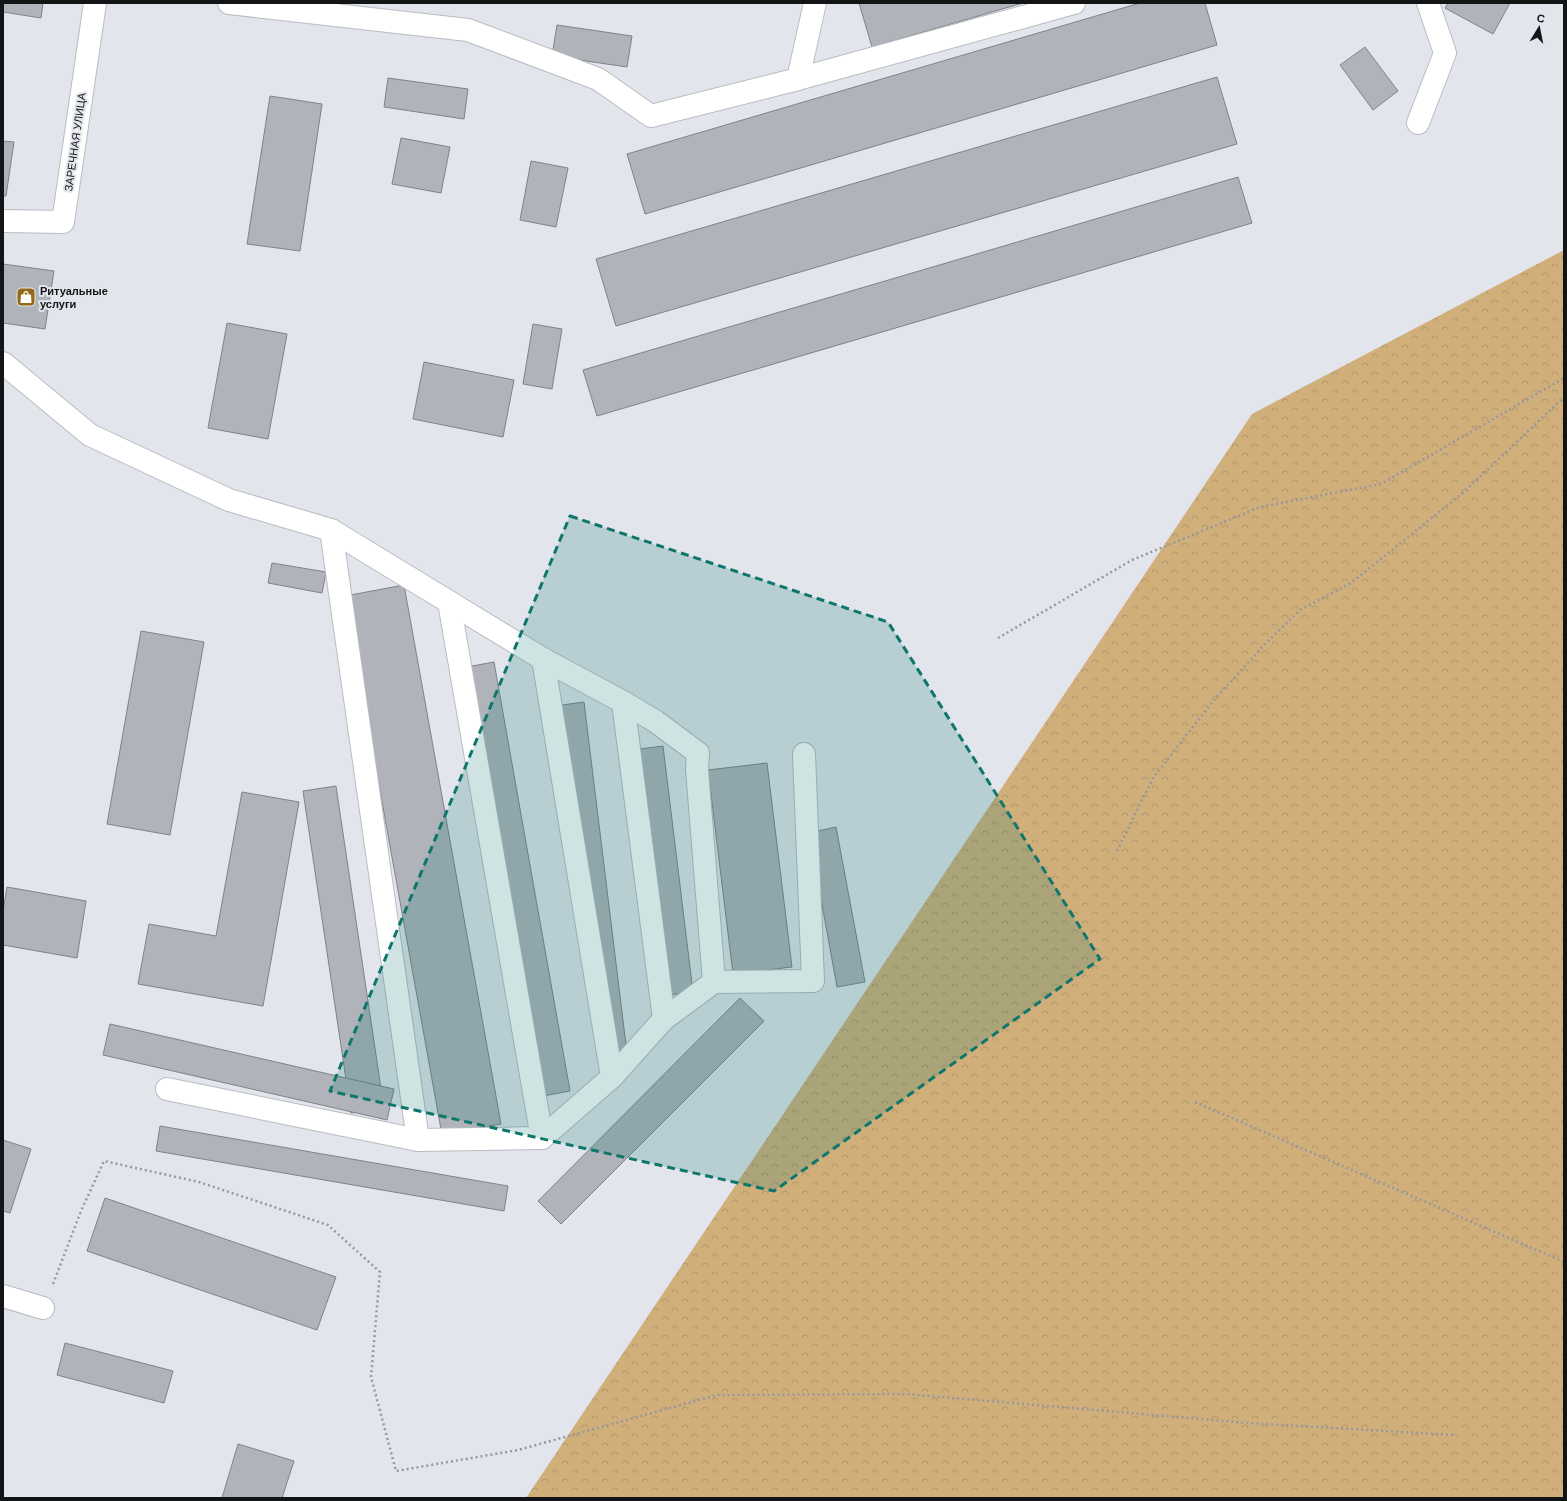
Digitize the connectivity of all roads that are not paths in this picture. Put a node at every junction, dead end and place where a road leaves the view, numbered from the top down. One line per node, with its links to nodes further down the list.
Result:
1 (95, 3): 8 (street, ЗАРЕЧНАЯ УЛИЦА)
2 (229, 3): 6 (street)
3 (815, 3): 6 (street)
4 (1074, 3): 6 (street)
5 (1428, 3): 7 (street)
6 (798, 79)
7 (1418, 122)
8 (3, 221)
9 (3, 363): 10 (street)
10 (331, 530): 11 (street); 20 (street)
11 (449, 602): 12 (street); 19 (street)
12 (543, 659): 13 (street); 17 (street)
13 (623, 702): 15 (street); 16 (street)
14 (804, 754): 15 (street)
15 (714, 982): 16 (street)
16 (664, 1019): 17 (street)
17 (612, 1077): 19 (street)
18 (167, 1089): 20 (street)
19 (542, 1138): 20 (street)
20 (418, 1140)
21 (3, 1296): 22 (street)
22 (44, 1308)

